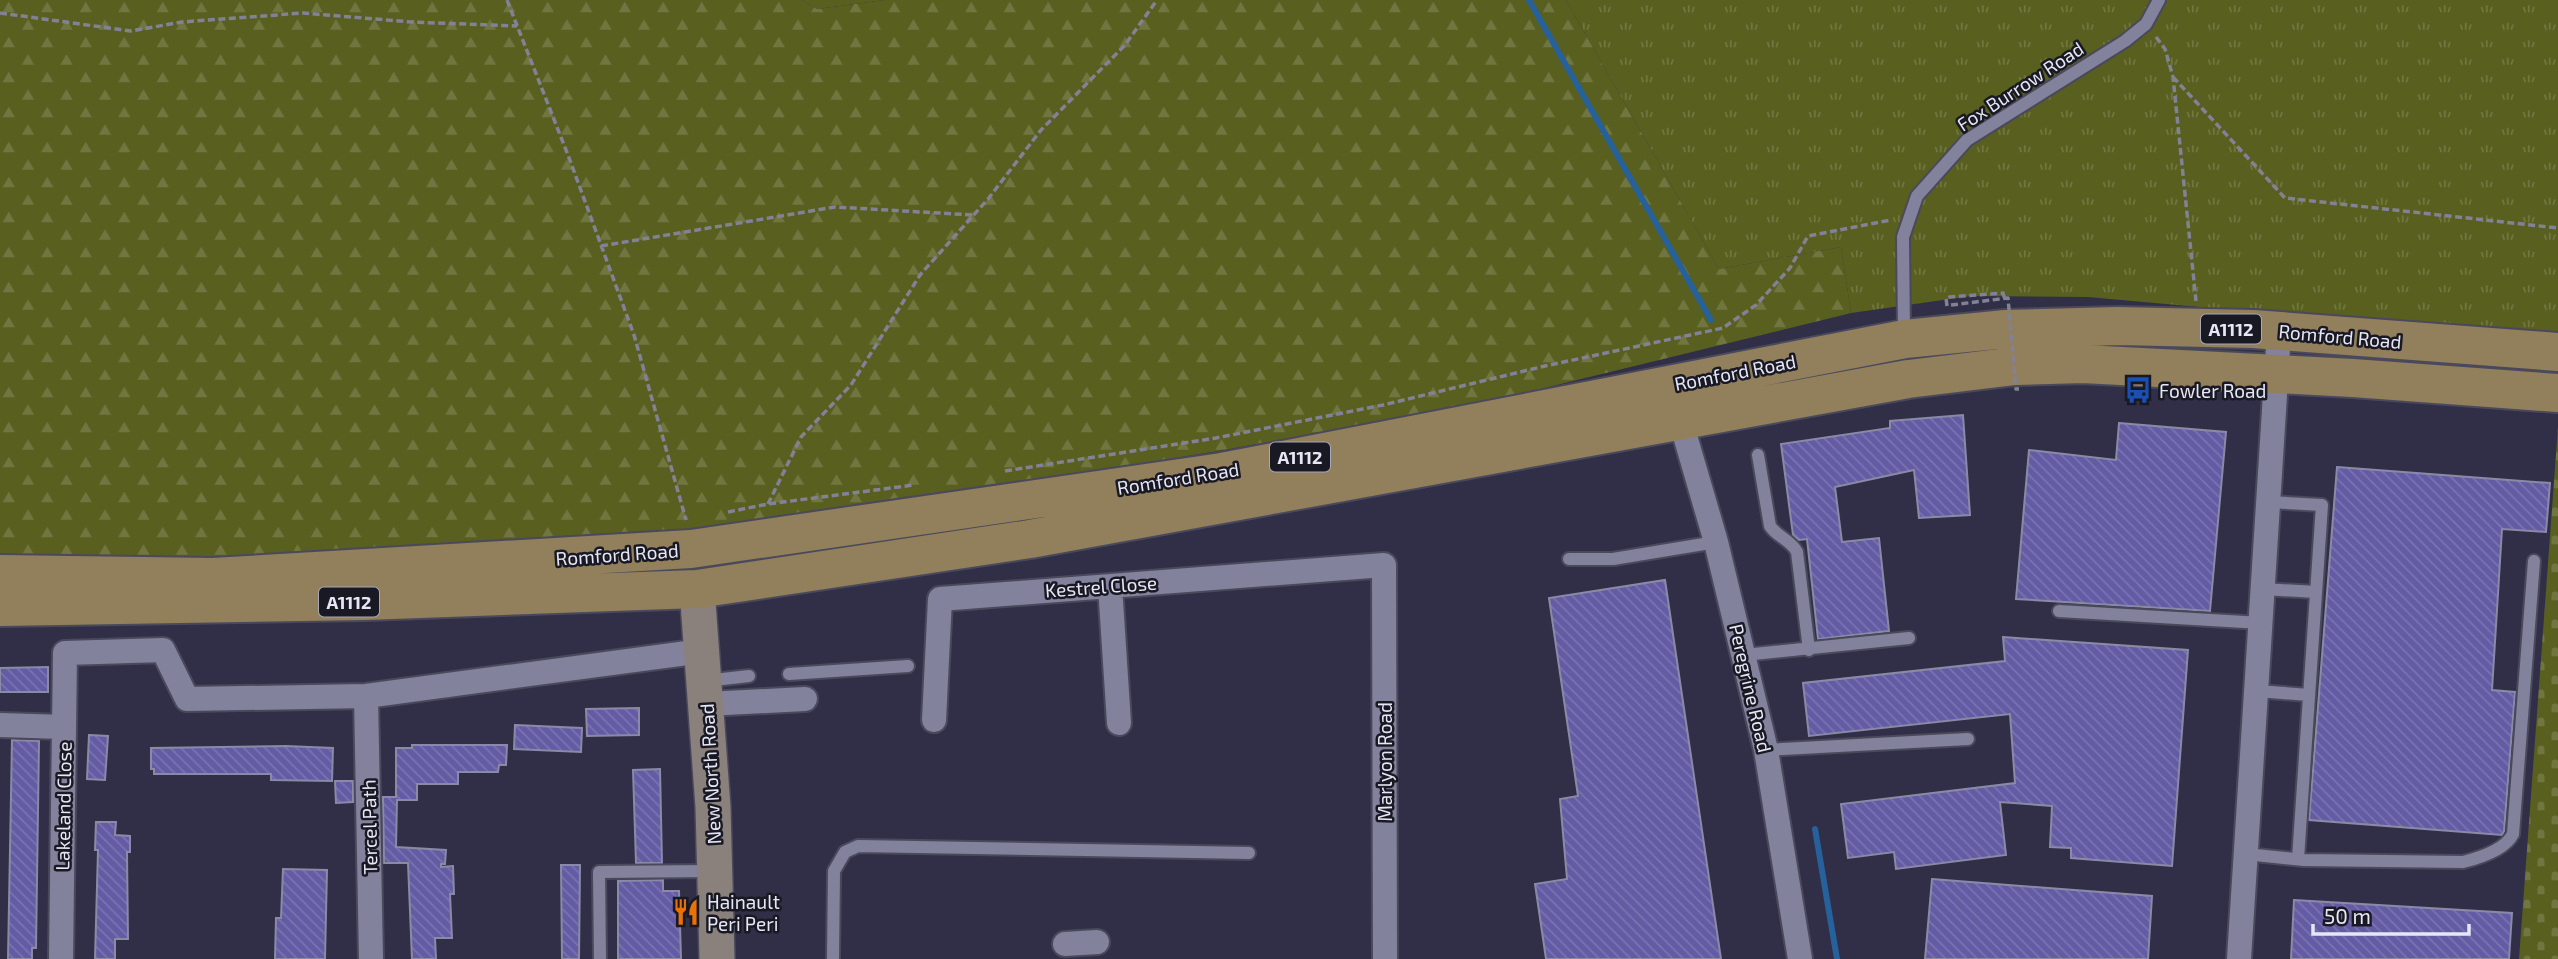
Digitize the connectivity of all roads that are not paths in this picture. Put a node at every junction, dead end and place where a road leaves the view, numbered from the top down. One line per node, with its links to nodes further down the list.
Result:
1 (2159, 0): 4 (lane, Fox Burrow Road)
2 (2280, 332): 3 (main road, Romford Road / A1112); 4 (main road, Romford Road / A1112); 5 (street)
3 (2558, 352)
4 (1906, 359): 5 (main road, Romford Road / A1112); 7 (main road, Romford Road / A1112); 10 (main road, Romford Road / A1112)
5 (2277, 375): 6 (main road, Romford Road / A1112); 9 (street)
6 (2558, 393)
7 (1681, 422): 11 (street, Peregrine Road); 17 (main road, Romford Road / A1112)
8 (1758, 455): 24 (lane)
9 (2269, 502): 18 (street); 19 (lane)
10 (688, 534): 15 (main road, Romford Road / A1112); 17 (main road)
11 (1716, 542): 12 (lane); 25 (street, Peregrine Road)
12 (1569, 559)
13 (2534, 561): 42 (lane)
14 (1384, 565): 16 (street, Kestrel Close); 49 (street, Marlyon Road)
15 (0, 574)
16 (1110, 586): 34 (street, Kestrel Close); 35 (street)
17 (698, 589): 20 (main road, Romford Road / A1112); 29 (street, New North Road)
18 (2263, 589): 19 (lane); 22 (street)
19 (2316, 592): 31 (lane)
20 (0, 607)
21 (2059, 611): 22 (lane)
22 (2261, 623): 30 (street)
23 (1909, 638): 24 (lane)
24 (1809, 650): 25 (lane)
25 (1744, 655): 39 (street, Peregrine Road)
26 (908, 666): 27 (lane)
27 (789, 674)
28 (749, 676): 29 (lane)
29 (704, 679): 32 (street); 33 (street); 43 (street, New North Road)
30 (2257, 691): 31 (lane); 41 (street)
31 (2309, 695): 42 (lane)
32 (366, 696): 37 (street, Lakeland Close); 45 (street, Tercel Path)
33 (805, 699)
34 (934, 720)
35 (1119, 723)
36 (0, 725): 37 (street)
37 (64, 727): 44 (street, Lakeland Close)
38 (1968, 738): 39 (lane)
39 (1766, 750): 50 (street, Peregrine Road)
40 (1249, 853): 48 (lane)
41 (2246, 854): 42 (lane); 51 (street)
42 (2298, 859)
43 (715, 871): 46 (lane); 47 (street, New North Road)
44 (61, 959)
45 (371, 959)
46 (600, 959)
47 (717, 959)
48 (833, 959)
49 (1385, 959)
50 (1800, 959)
51 (2239, 959)

